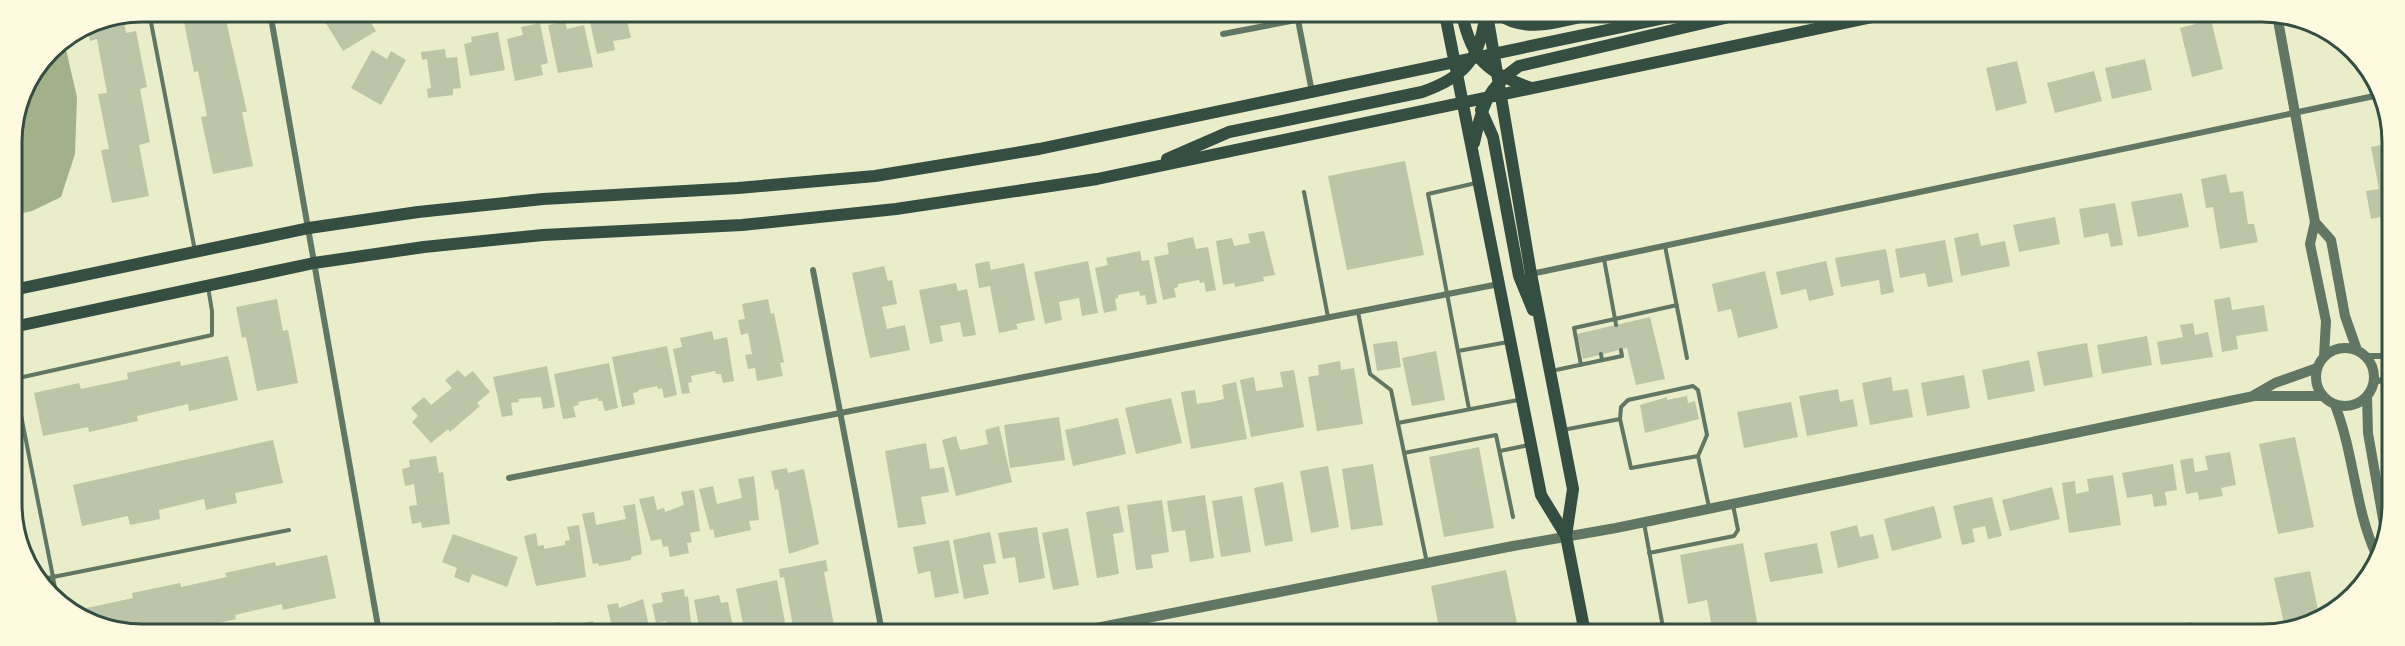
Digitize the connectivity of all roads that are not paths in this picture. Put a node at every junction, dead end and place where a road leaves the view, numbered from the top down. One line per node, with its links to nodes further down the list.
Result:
1 (1273, 22): 15 (street)
2 (1298, 22): 23 (street)
3 (1447, 22): 18 (main road)
4 (1464, 22): 17 (main road)
5 (1484, 22): 17 (main road)
6 (1488, 22): 16 (main road)
7 (1514, 22): 8 (main road)
8 (1552, 22)
9 (1645, 22): 16 (main road)
10 (1705, 22): 20 (main road)
11 (1848, 22): 22 (main road)
12 (151, 23): 36 (lane)
13 (272, 23): 34 (street)
14 (2279, 24): 28 (street)
15 (1223, 34)
16 (1494, 54): 17 (main road); 20 (main road)
17 (1475, 56): 18 (main road); 20 (main road); 21 (main road)
18 (1455, 62): 19 (main road); 21 (main road)
19 (1415, 71): 21 (main road); 23 (main road)
20 (1499, 78): 22 (main road); 24 (main road); 26 (main road)
21 (1455, 82): 27 (main road); 30 (main road)
22 (1531, 88): 24 (main road)
23 (1312, 92): 34 (main road)
24 (1500, 94): 26 (main road); 40 (main road)
25 (2373, 96): 28 (street)
26 (1487, 97): 27 (main road)
27 (1473, 104): 29 (main road); 29 (main road); 30 (main road); 53 (main road)
28 (2296, 112): 33 (street); 35 (street)
29 (1473, 149): 31 (main road)
30 (1144, 169): 38 (main road)
31 (1479, 183): 41 (main road); 44 (lane)
32 (1304, 192): 47 (lane)
33 (2315, 222): 57 (street); 60 (street)
34 (309, 228): 36 (main road); 38 (street)
35 (1665, 246): 37 (street); 45 (lane)
36 (195, 252): 43 (main road)
37 (1604, 259): 40 (street); 48 (lane)
38 (314, 263): 42 (main road); 100 (street)
39 (813, 270): 75 (street)
40 (1531, 274): 53 (main road)
41 (1500, 284): 44 (street); 54 (main road)
42 (208, 286): 50 (main road); 66 (lane)
43 (23, 288)
44 (1446, 294): 46 (street); 56 (lane)
45 (1677, 305): 48 (lane); 61 (lane)
46 (1358, 311): 47 (street); 78 (lane)
47 (1329, 317): 75 (street)
48 (1615, 319): 49 (lane); 51 (lane)
49 (1595, 323): 52 (lane); 63 (lane)
50 (22, 325)
51 (1616, 325)
52 (1596, 329)
53 (1544, 336): 65 (main road)
54 (1511, 341): 56 (lane); 72 (main road)
55 (1621, 350): 62 (lane)
56 (1458, 351): 74 (lane)
57 (2361, 353): 59 (street); 60 (street); 68 (street)
58 (1601, 354): 62 (lane)
59 (2382, 355)
60 (2324, 356): 64 (street)
61 (1687, 358)
62 (1602, 360): 63 (lane)
63 (1581, 365): 65 (lane)
64 (2316, 368): 69 (street); 70 (street)
65 (1551, 371): 79 (main road)
66 (22, 377)
67 (2382, 380): 68 (street)
68 (2373, 383): 71 (street)
69 (2254, 396): 70 (street); 85 (street)
70 (2322, 396): 73 (street)
71 (2367, 396): 73 (street); 87 (street)
72 (1522, 399): 74 (lane); 80 (main road)
73 (2335, 405): 92 (street)
74 (1469, 409): 78 (lane)
75 (840, 413): 84 (street); 101 (street)
76 (1620, 419): 79 (lane); 83 (lane); 83 (lane)
77 (22, 421): 95 (lane)
78 (1398, 423): 82 (lane)
79 (1562, 430): 91 (main road)
80 (1531, 445): 81 (lane); 91 (main road)
81 (1500, 451): 82 (lane); 88 (lane)
82 (1404, 453): 94 (lane)
83 (1698, 456): 86 (lane)
84 (509, 478)
85 (1733, 504): 86 (street); 93 (lane)
86 (1709, 509): 89 (street)
87 (2382, 510)
88 (1513, 517)
89 (1644, 523): 91 (street); 93 (lane)
90 (289, 530): 95 (lane)
91 (1566, 536): 94 (street); 98 (main road)
92 (2373, 548)
93 (1649, 553): 99 (lane)
94 (1427, 563): 102 (street)
95 (53, 577): 96 (lane); 97 (lane)
96 (49, 578)
97 (54, 584)
98 (1583, 623)
99 (1662, 623)
100 (378, 624)
101 (880, 624)
102 (1119, 624)

